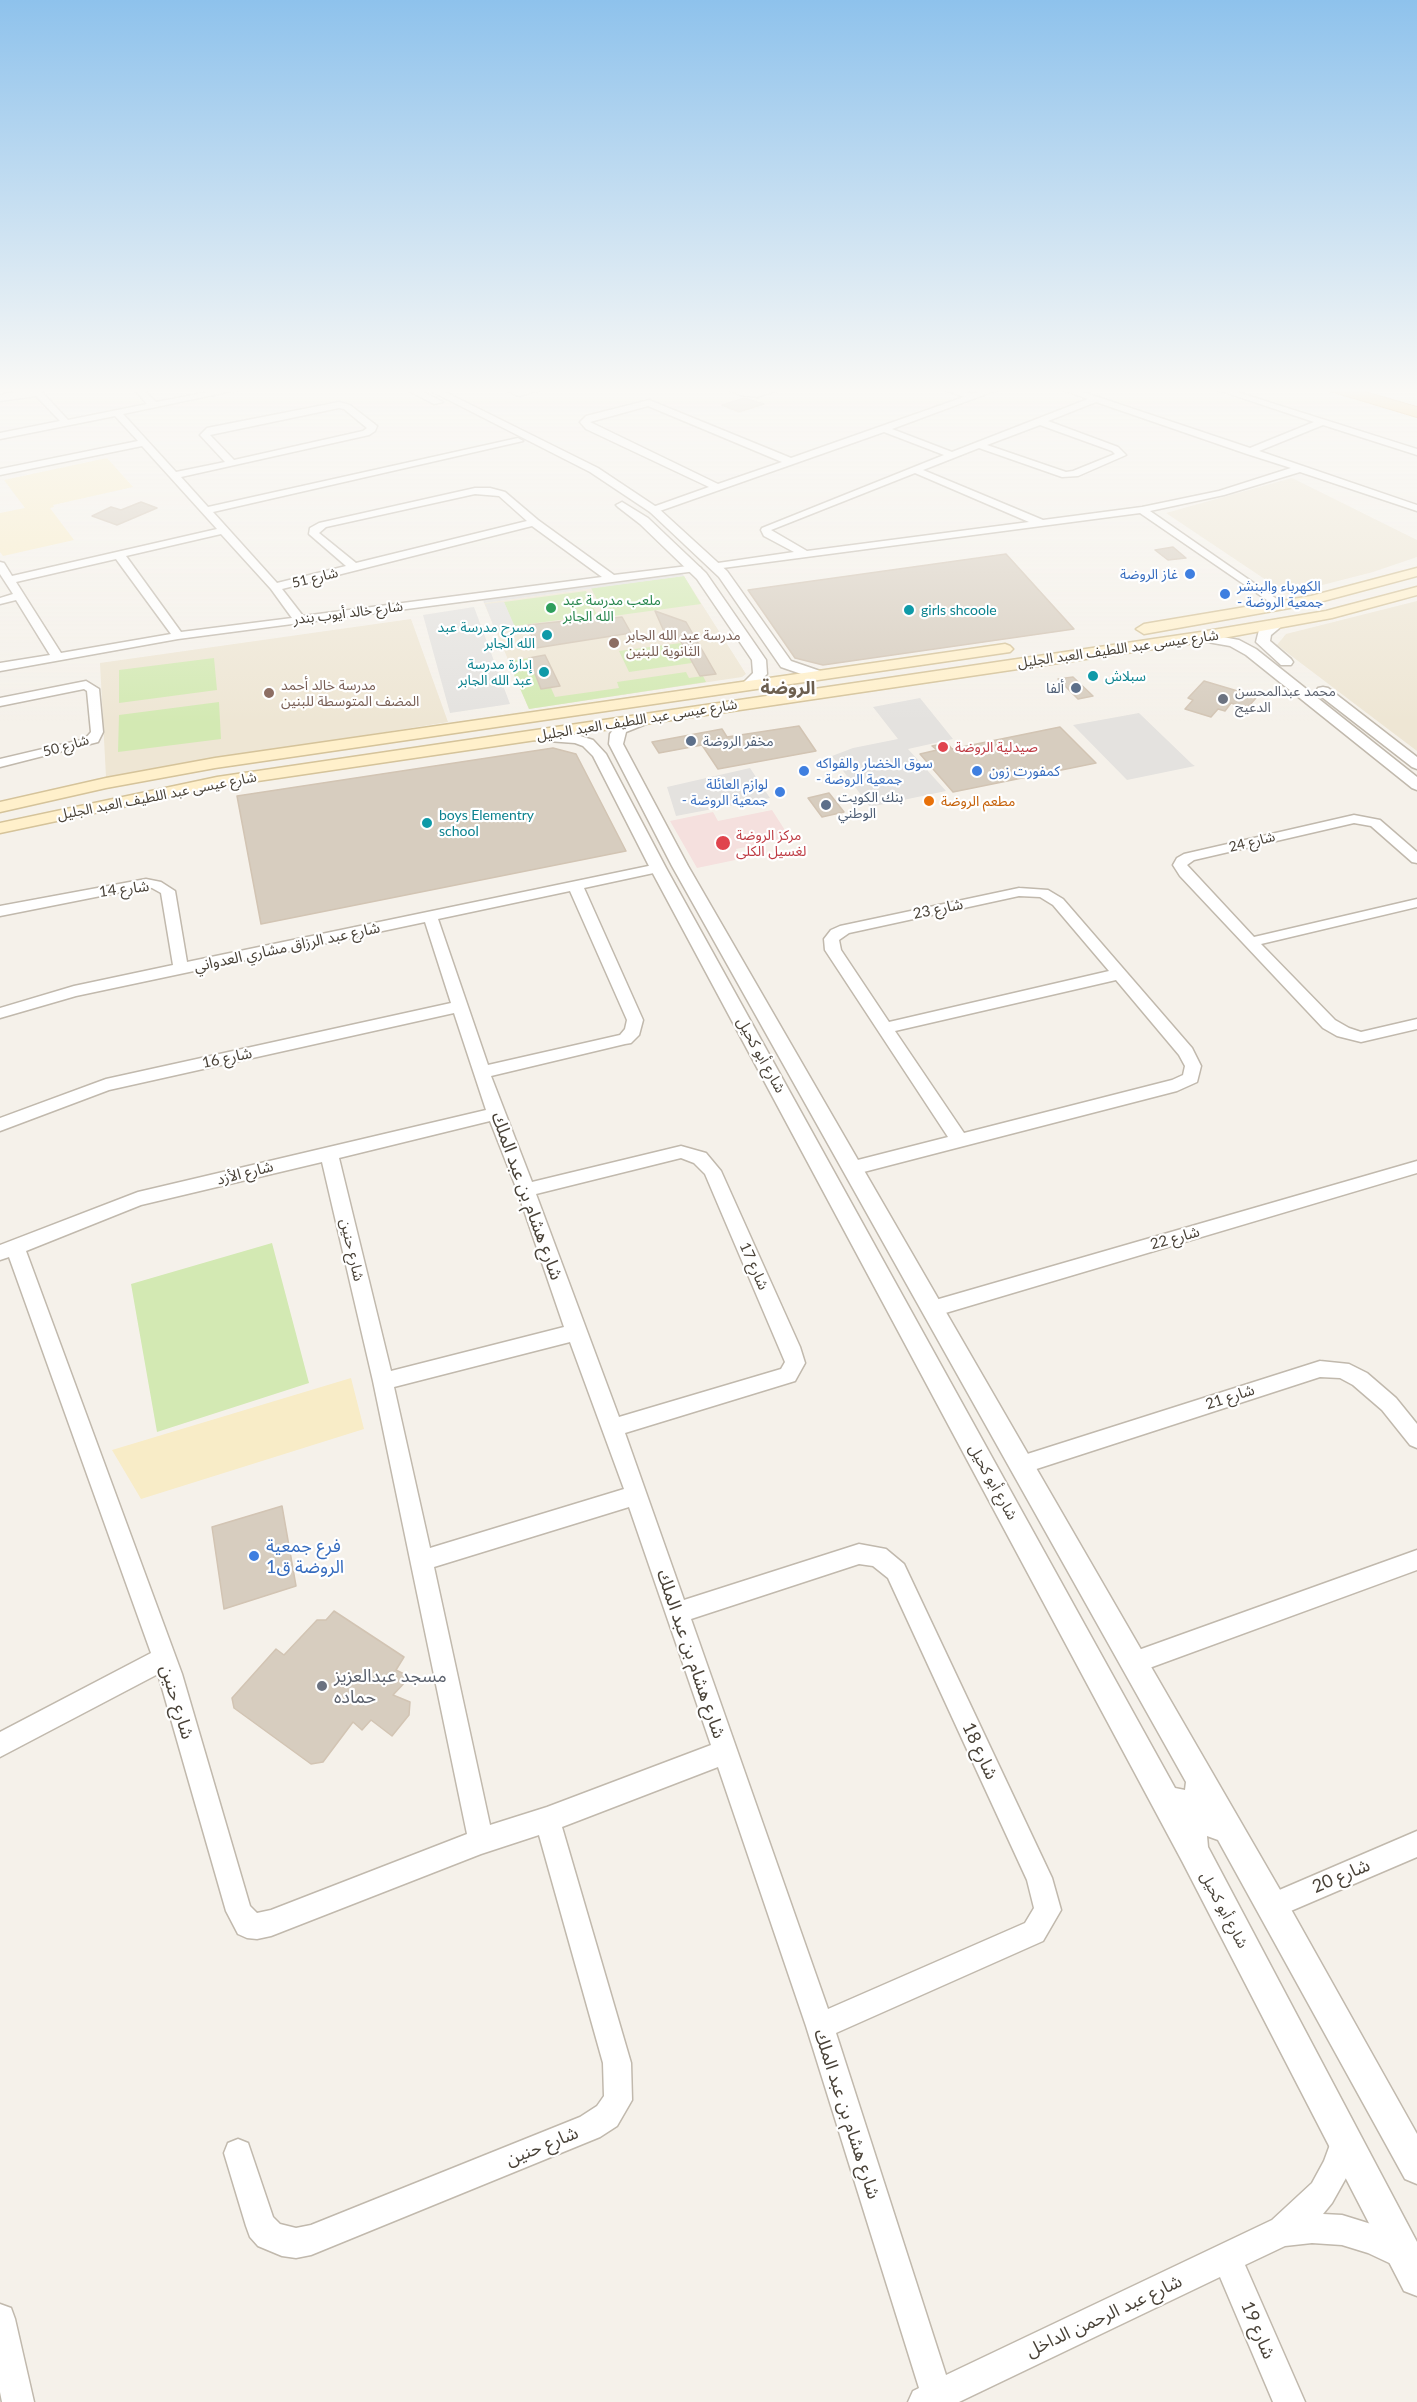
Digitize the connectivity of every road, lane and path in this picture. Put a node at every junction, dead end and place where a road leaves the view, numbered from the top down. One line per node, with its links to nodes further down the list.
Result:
1 (194, 499): 15 (street)
2 (258, 499): 15 (street)
3 (439, 499): 23 (street, شارع 51)
4 (508, 499): 16 (street, شارع 51)
5 (614, 499): 24 (street)
6 (638, 499): 13 (street)
7 (686, 499): 13 (street)
8 (843, 499): 19 (street)
9 (985, 499): 17 (street)
10 (1193, 499): 14 (street)
11 (1391, 499): 12 (street)
12 (1417, 508)
13 (654, 510): 22 (street)
14 (1142, 510): 17 (street); 34 (street)
15 (205, 511): 18 (street)
16 (534, 522): 23 (street, شارع 51); 26 (street, شارع 51)
17 (1042, 523): 19 (street)
18 (222, 531): 20 (street); 29 (street)
19 (805, 554): 22 (street)
20 (120, 556): 27 (street); 41 (street)
21 (0, 565): 27 (street)
22 (715, 566): 35 (street)
23 (355, 568): 29 (street, شارع 51)
24 (696, 568): 26 (street, شارع خالد أيوب بندر); 37 (street)
25 (1417, 572): 28 (main road, شارع عيسى عبد اللطيف العبد الجليل)
26 (612, 579): 38 (street, شارع خالد أيوب بندر)
27 (10, 580): 31 (street)
28 (1387, 581): 30 (main road); 32 (main road, شارع عيسى عبد اللطيف العبد الجليل)
29 (275, 587): 38 (street)
30 (1412, 593): 36 (main road, شارع عيسى عبد اللطيف العبد الجليل)
31 (19, 596): 33 (street); 44 (street)
32 (1312, 600): 34 (main road, شارع عيسى عبد اللطيف العبد الجليل); 36 (main road)
33 (0, 601)
34 (1280, 606): 40 (main road, شارع عيسى عبد اللطيف العبد الجليل)
35 (750, 614): 37 (street); 46 (street)
36 (1328, 615): 39 (main road, شارع عيسى عبد اللطيف العبد الجليل)
37 (731, 618): 48 (street)
38 (300, 620): 41 (street, شارع خالد أيوب بندر)
39 (1276, 625): 42 (main road, شارع عيسى عبد اللطيف العبد الجليل); 47 (street)
40 (1133, 630)
41 (178, 636): 44 (street, شارع خالد أيوب بندر)
42 (1201, 638): 49 (street); 53 (main road, شارع عيسى عبد اللطيف العبد الجليل)
43 (1015, 647): 46 (main road, شارع عيسى عبد اللطيف العبد الجليل)
44 (57, 656): 45 (street, شارع خالد أيوب بندر)
45 (0, 667)
46 (818, 675): 48 (main road, شارع عيسى عبد اللطيف العبد الجليل)
47 (1315, 685): 49 (street); 50 (street)
48 (747, 686): 55 (main road, شارع عيسى عبد اللطيف العبد الجليل)
49 (1299, 690): 52 (street)
50 (1335, 700): 52 (street); 59 (street)
51 (0, 702): 57 (street, شارع 50)
52 (1317, 704): 62 (street)
53 (646, 718): 54 (main road, شارع عيسى عبد اللطيف العبد الجليل); 56 (street, شارع أبو كحيل)
54 (531, 736): 56 (street, شارع أبو كحيل); 60 (main road, شارع عيسى عبد اللطيف العبد الجليل)
55 (320, 747): 58 (main road, شارع عيسى عبد اللطيف العبد الجليل); 60 (main road)
56 (612, 757): 66 (street, شارع أبو كحيل); 78 (street, شارع أبو كحيل)
57 (0, 763)
58 (215, 763): 61 (main road); 63 (main road, شارع عيسى عبد اللطيف العبد الجليل)
59 (1417, 764)
60 (317, 768): 61 (main road, شارع عيسى عبد اللطيف العبد الجليل)
61 (217, 782): 64 (main road, شارع عيسى عبد اللطيف العبد الجليل)
62 (1417, 785)
63 (0, 807)
64 (0, 828)
65 (1417, 859): 71 (street, شارع 24)
66 (658, 868): 67 (street, شارع عبد الرزاق مشاري العدواني); 78 (street, شارع أبو كحيل)
67 (575, 885): 70 (street, شارع عبد الرزاق مشاري العدواني); 80 (street)
68 (1417, 903): 71 (street)
69 (0, 912): 72 (street, شارع 14)
70 (430, 916): 72 (street, شارع عبد الرزاق مشاري العدواني); 74 (street, شارع هشام بن عبد الملك)
71 (1251, 942): 76 (street, شارع 24)
72 (181, 969): 75 (street, شارع عبد الرزاق مشاري العدواني)
73 (1119, 974): 77 (street); 77 (street, شارع 23); 83 (street, شارع 23)
74 (459, 1007): 80 (street, شارع هشام بن عبد الملك); 82 (street, شارع 16)
75 (0, 1013)
76 (1417, 1024)
77 (885, 1029): 83 (street, شارع 23)
78 (765, 1039): 79 (street, شارع أبو كحيل)
79 (777, 1062): 86 (street, شارع أبو كحيل); 93 (street, شارع أبو كحيل)
80 (482, 1072): 81 (street, شارع هشام بن عبد الملك)
81 (496, 1114): 84 (street, شارع الأزد); 87 (street, شارع هشام بن عبد الملك)
82 (0, 1125)
83 (960, 1141): 86 (street, شارع 23)
84 (329, 1152): 88 (street, شارع الأزد); 91 (street, شارع حنين)
85 (1417, 1167): 89 (street, شارع 22)
86 (852, 1168): 89 (street, شارع أبو كحيل)
87 (526, 1190): 90 (street, شارع هشام بن عبد الملك); 97 (street, شارع 17)
88 (8, 1250): 104 (street, شارع حنين)
89 (932, 1310): 92 (street, شارع أبو كحيل)
90 (576, 1332): 91 (street); 97 (street, شارع هشام بن عبد الملك)
91 (383, 1382): 102 (street, شارع حنين)
92 (974, 1382): 93 (street); 95 (street, شارع أبو كحيل)
93 (944, 1391): 96 (street, شارع أبو كحيل)
94 (1409, 1414): 98 (street, شارع 21); 99 (street, شارع 21)
95 (994, 1418): 96 (street); 99 (street, شارع أبو كحيل)
96 (963, 1426): 109 (street, شارع أبو كحيل)
97 (613, 1428): 100 (street, شارع هشام بن عبد الملك)
98 (1417, 1439)
99 (1021, 1465): 105 (street, شارع أبو كحيل)
100 (636, 1495): 102 (street); 103 (street, شارع هشام بن عبد الملك)
101 (1417, 1560): 105 (street)
102 (421, 1561): 112 (street, شارع حنين)
103 (676, 1613): 107 (street, شارع هشام بن عبد الملك); 116 (street, شارع 18)
104 (164, 1658): 106 (street); 112 (street, شارع حنين)
105 (1133, 1663): 108 (street, شارع أبو كحيل)
106 (0, 1745)
107 (725, 1752): 110 (street, شارع حنين); 116 (street, شارع هشام بن عبد الملك)
108 (1200, 1781): 109 (street); 111 (street, شارع أبو كحيل)
109 (1165, 1799): 114 (street, شارع أبو كحيل)
110 (547, 1820): 112 (street, شارع حنين); 118 (street, شارع حنين)
111 (1228, 1829): 114 (street); 115 (street, شارع أبو كحيل)
112 (481, 1841)
113 (1415, 1849): 115 (street, شارع 20)
114 (1193, 1850): 117 (street, شارع أبو كحيل)
115 (1272, 1906): 119 (street, شارع أبو كحيل)
116 (820, 2026): 124 (street, شارع هشام بن عبد الملك)
117 (1346, 2141): 120 (street, شارع عبد الرحمن الداخل); 122 (street, شارع أبو كحيل)
118 (237, 2153)
119 (1417, 2167)
120 (1283, 2231): 121 (street, شارع عبد الرحمن الداخل); 122 (street, شارع عبد الرحمن الداخل)
121 (1227, 2258): 124 (street, شارع عبد الرحمن الداخل); 126 (street, شارع 19)
122 (1410, 2266)
123 (0, 2321): 125 (street)
124 (930, 2399)
125 (18, 2402)
126 (1289, 2402)

